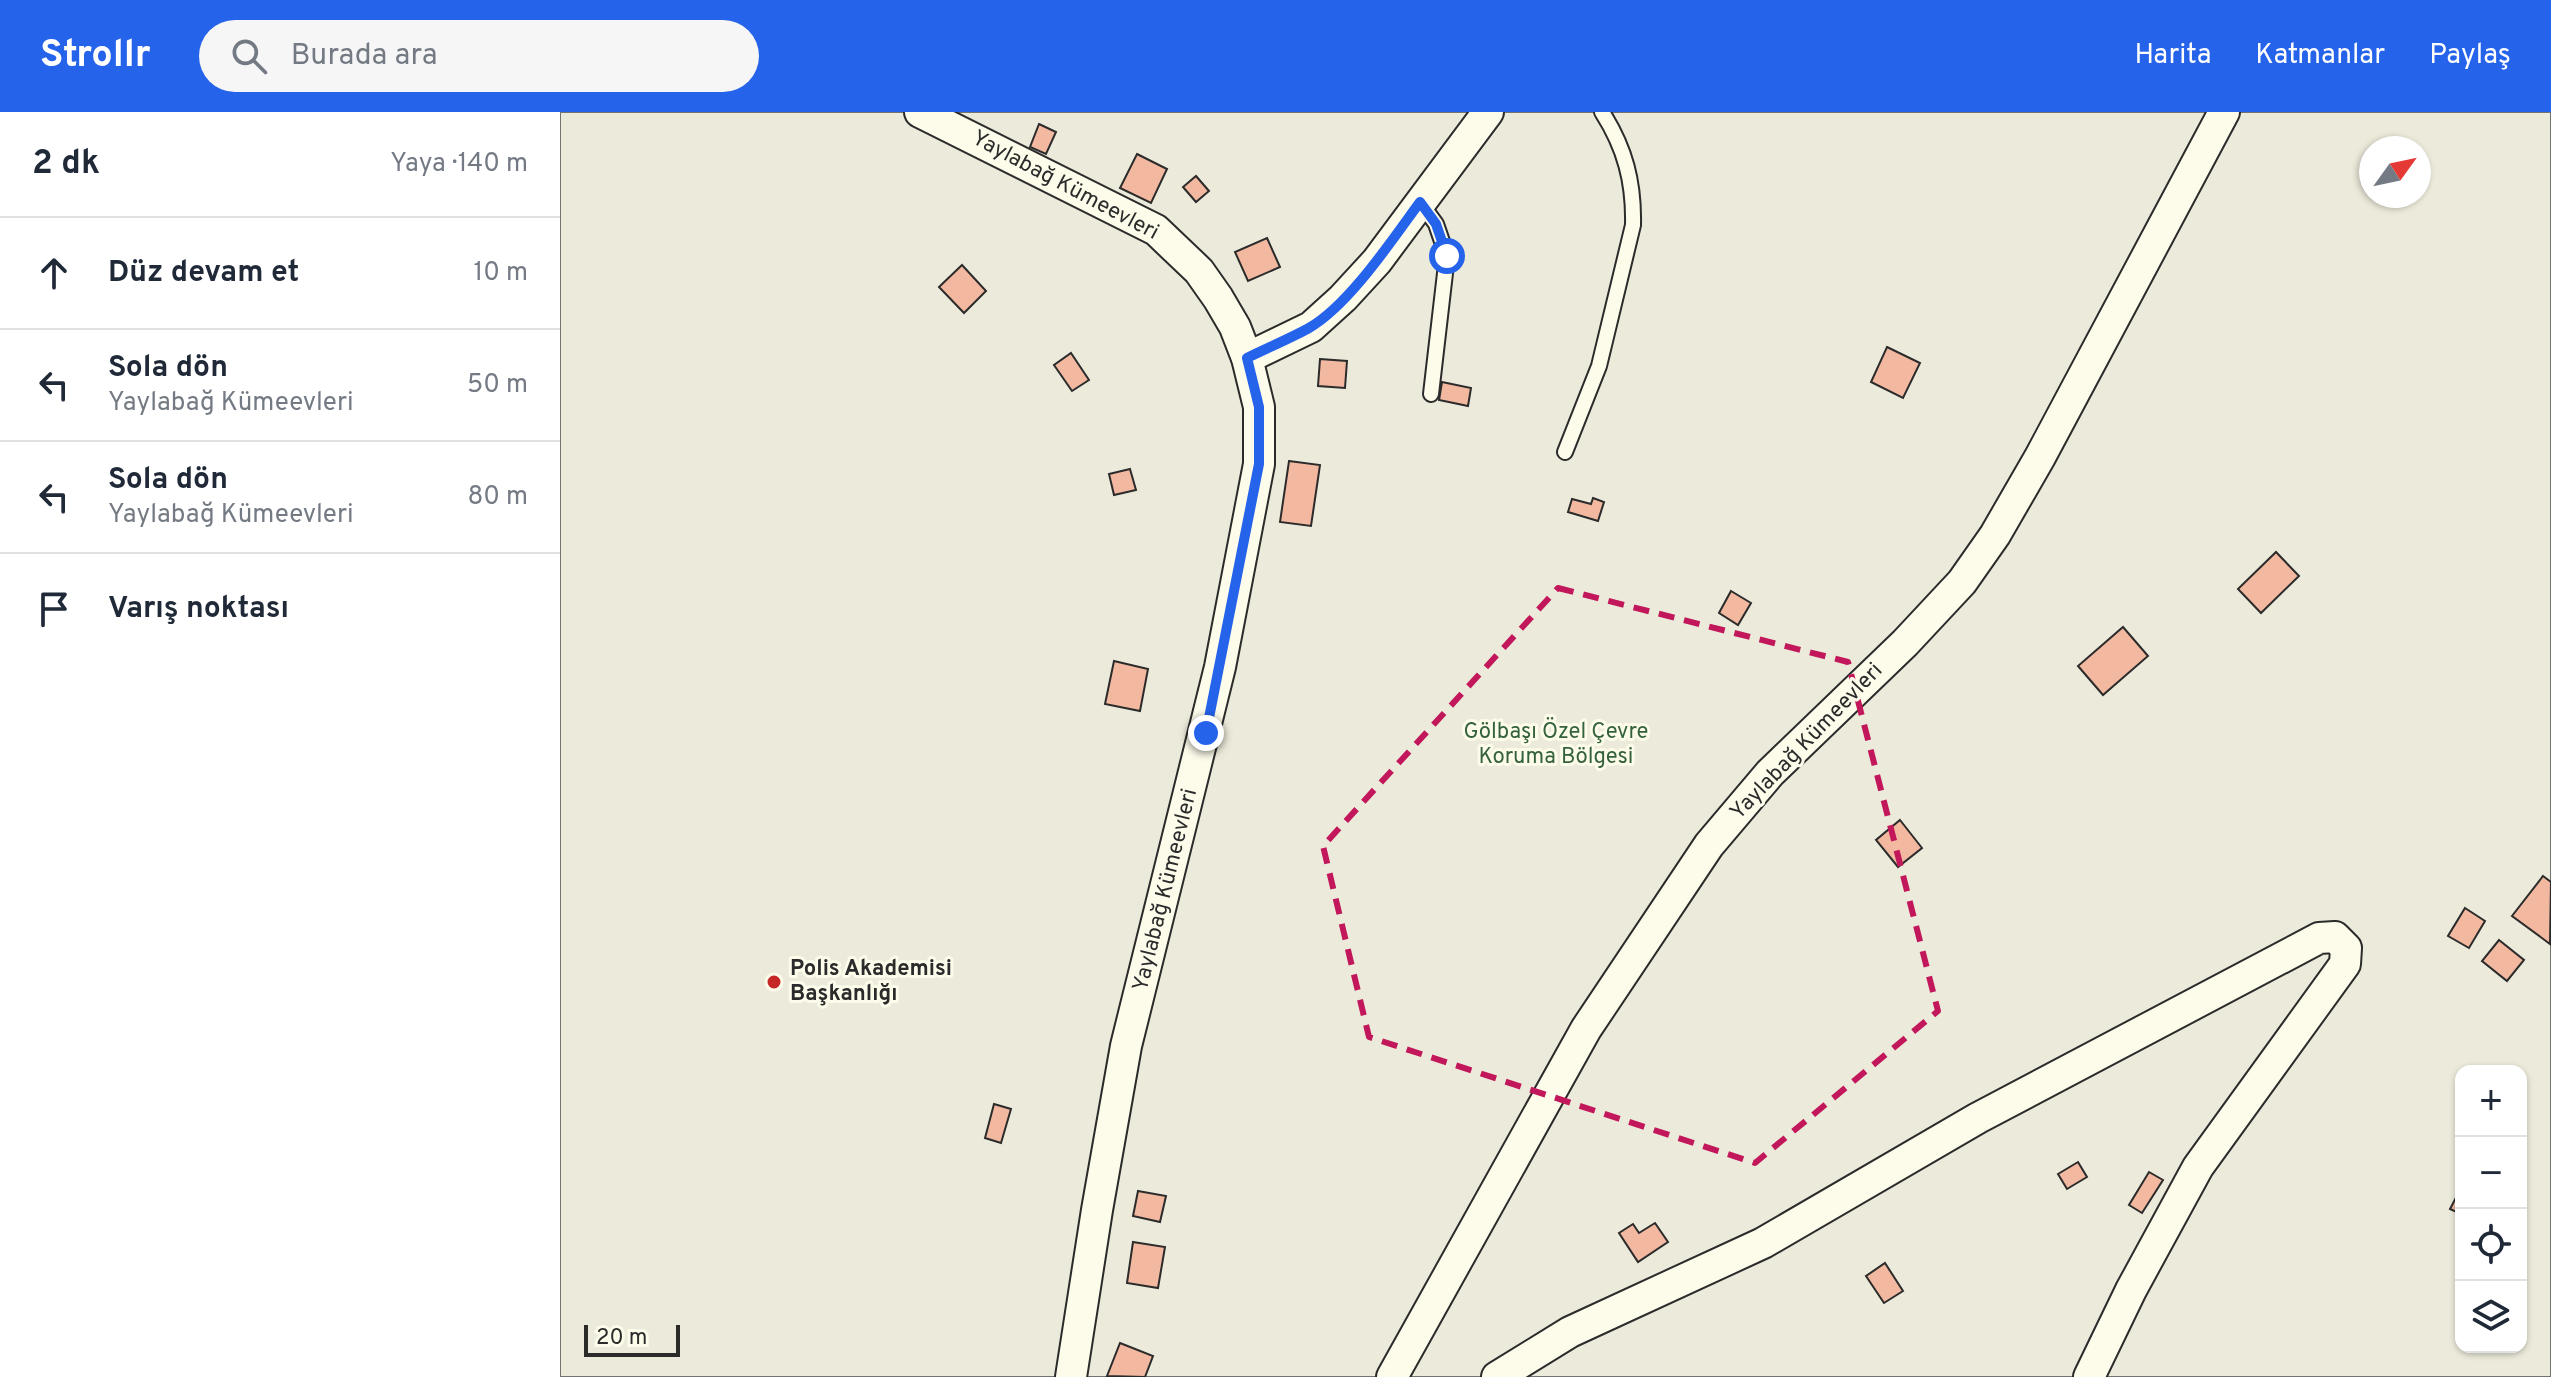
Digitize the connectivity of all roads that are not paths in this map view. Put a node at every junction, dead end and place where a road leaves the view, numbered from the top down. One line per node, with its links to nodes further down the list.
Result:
1 (920, 112): 6 (street, Yaylabağ Kümeevleri)
2 (1488, 112): 5 (street)
3 (1602, 112): 8 (lane)
4 (2224, 112): 10 (street, Yaylabağ Kümeevleri)
5 (1420, 202): 6 (street); 7 (lane)
6 (1247, 358): 9 (street, Yaylabağ Kümeevleri)
7 (1431, 394)
8 (1565, 452)
9 (1071, 1377)
10 (1392, 1377)
11 (1497, 1377): 12 (street)
12 (2089, 1377)

